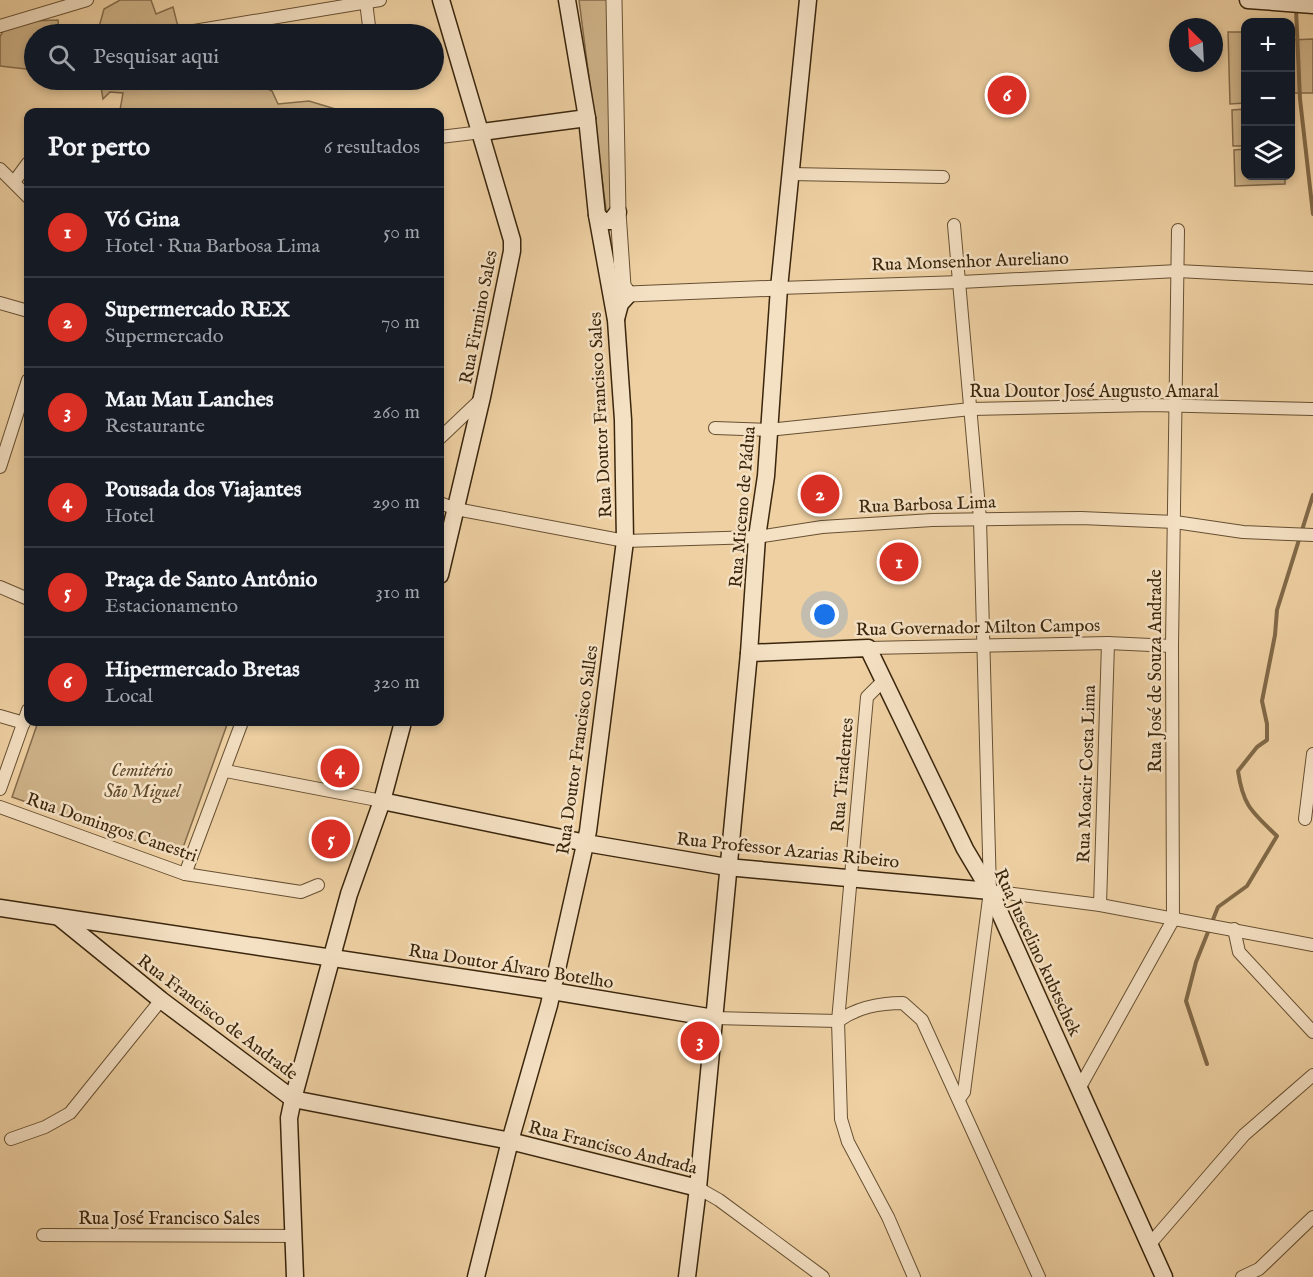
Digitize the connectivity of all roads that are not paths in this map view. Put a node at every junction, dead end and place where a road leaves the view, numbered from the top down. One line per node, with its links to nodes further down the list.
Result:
1 (87, 0): 12 (street)
2 (380, 0): 8 (street)
3 (441, 0): 14 (main road, Rua Firmino Sales)
4 (567, 0): 13 (main road, Rua Doutor Francisco Sales)
5 (614, 0): 22 (street)
6 (808, 0): 18 (main road, Rua Miceno de Pádua)
7 (1248, 0): 9 (main road)
8 (366, 2): 10 (street); 11 (street)
9 (1313, 5)
10 (235, 24)
11 (369, 24)
12 (0, 26)
13 (587, 118): 14 (main road); 23 (main road, Rua Doutor Francisco Sales)
14 (482, 132): 15 (street); 38 (main road, Rua Firmino Sales)
15 (444, 137)
16 (24, 168): 20 (street)
17 (0, 169): 20 (street)
18 (791, 174): 19 (street); 29 (main road, Rua Miceno de Pádua)
19 (943, 177)
20 (14, 182): 21 (street)
21 (24, 193)
22 (618, 212): 23 (main road); 30 (street)
23 (597, 215): 33 (main road, Rua Doutor Francisco Sales)
24 (954, 225): 28 (street)
25 (1178, 230): 26 (street, Rua José de Souza Andrade)
26 (1178, 271): 27 (street, Rua Monsenhor Aureliano); 28 (street, Rua Monsenhor Aureliano); 35 (street, Rua José de Souza Andrade)
27 (1313, 278)
28 (961, 282): 29 (street, Rua Monsenhor Aureliano); 36 (street)
29 (779, 288): 30 (street, Rua Monsenhor Aureliano); 40 (main road, Rua Miceno de Pádua)
30 (629, 294): 33 (main road)
31 (0, 303): 32 (street)
32 (24, 310)
33 (616, 320): 49 (main road, Rua Doutor Francisco Sales)
34 (24, 392): 42 (street)
35 (1175, 407): 36 (street, Rua Doutor José Augusto Amaral); 37 (street, Rua Doutor José Augusto Amaral); 46 (street, Rua José de Souza Andrade)
36 (971, 409): 40 (street, Rua Doutor José Augusto Amaral); 45 (street)
37 (1313, 409)
38 (468, 425): 41 (street); 44 (main road, Rua Firmino Sales)
39 (715, 428): 40 (street, Rua Doutor José Augusto Amaral)
40 (768, 430): 48 (main road, Rua Miceno de Pádua)
41 (444, 436)
42 (0, 467)
43 (444, 504): 44 (street, Rua Barbosa Lima)
44 (456, 508): 49 (street, Rua Barbosa Lima); 50 (main road, Rua Firmino Sales)
45 (980, 519): 46 (street, Rua Barbosa Lima); 48 (street, Rua Barbosa Lima); 56 (street)
46 (1174, 522): 47 (street, Rua Barbosa Lima); 54 (street, Rua José de Souza Andrade)
47 (1313, 535)
48 (757, 537): 49 (street, Rua Barbosa Lima); 57 (main road, Rua Miceno de Pádua)
49 (625, 541): 69 (main road, Rua Doutor Francisco Salles)
50 (444, 558)
51 (0, 587): 52 (street)
52 (24, 597)
53 (1108, 643): 54 (street, Rua Governador Milton Campos); 56 (street, Rua Governador Milton Campos); 77 (street, Rua Moacir Costa Lima)
54 (1172, 646): 79 (street, Rua José de Souza Andrade)
55 (868, 648): 56 (street, Rua Governador Milton Campos); 57 (main road, Rua Governador Milton Campos); 58 (main road, Rua Juscelino kubtschek)
56 (984, 648): 70 (street)
57 (749, 653): 72 (main road, Rua Miceno de Pádua)
58 (882, 682): 71 (main road, Rua Juscelino kubtschek); 74 (street, Rua Tiradentes)
59 (0, 716): 60 (street)
60 (24, 723): 65 (street)
61 (241, 726): 64 (street)
62 (402, 726): 66 (main road)
63 (1313, 754): 68 (street)
64 (226, 771): 66 (street, Rua Professor Azarias Ribeiro); 73 (street)
65 (0, 789)
66 (382, 801): 69 (main road, Rua Professor Azarias Ribeiro); 85 (main road)
67 (0, 807): 73 (street, Rua Domingos Canestri)
68 (1305, 819)
69 (586, 843): 72 (main road, Rua Professor Azarias Ribeiro); 86 (main road, Rua Doutor Francisco Salles)
70 (988, 843): 71 (street); 76 (street)
71 (965, 849): 76 (main road, Rua Juscelino kubtschek)
72 (728, 867): 74 (main road, Rua Professor Azarias Ribeiro); 88 (main road, Rua Miceno de Pádua)
73 (185, 874): 75 (street, Rua Domingos Canestri)
74 (851, 877): 76 (main road, Rua Professor Azarias Ribeiro); 89 (street, Rua Tiradentes)
75 (318, 885)
76 (990, 891): 77 (street, Rua Professor Azarias Ribeiro); 81 (main road, Rua Juscelino kubtschek); 83 (street)
77 (1100, 905): 79 (street, Rua Professor Azarias Ribeiro)
78 (0, 908): 80 (main road, Rua Francisco de Andrade)
79 (1173, 920): 82 (street, Rua Professor Azarias Ribeiro); 92 (street, Rua José de Souza Andrade)
80 (77, 925): 85 (main road, Rua Doutor Álvaro Botelho); 87 (main road, Rua Francisco de Andrade)
81 (1007, 927): 83 (street); 92 (main road, Rua Juscelino kubtschek)
82 (1234, 929): 84 (street, Rua Professor Azarias Ribeiro); 90 (street)
83 (985, 931): 94 (street)
84 (1313, 945)
85 (331, 958): 86 (main road, Rua Doutor Álvaro Botelho); 93 (main road)
86 (552, 991): 88 (main road, Rua Doutor Álvaro Botelho); 96 (main road, Rua Doutor Francisco Salles)
87 (161, 1000): 93 (main road, Rua Francisco de Andrade); 95 (street)
88 (714, 1018): 89 (street, Rua Doutor Álvaro Botelho); 97 (main road, Rua Miceno de Pádua)
89 (838, 1021): 94 (street, Rua Doutor Álvaro Botelho); 107 (street, Rua Tiradentes)
90 (1313, 1032)
91 (1313, 1075): 101 (street)
92 (1080, 1088): 101 (main road, Rua Juscelino kubtschek)
93 (293, 1099): 96 (main road, Rua Francisco de Andrade); 100 (main road)
94 (959, 1099): 108 (street, Rua Doutor Álvaro Botelho)
95 (11, 1139)
96 (510, 1141): 97 (main road, Rua Francisco Andrada); 104 (main road, Rua Doutor Francisco Salles)
97 (698, 1188): 105 (main road, Rua Miceno de Pádua); 106 (street, Rua Francisco Andrada)
98 (1313, 1217): 102 (street)
99 (43, 1236): 100 (street, Rua José Francisco Sales)
100 (294, 1236): 103 (main road)
101 (1149, 1245): 109 (main road, Rua Juscelino kubtschek)
102 (1263, 1273): 110 (street)
103 (295, 1277)
104 (476, 1277)
105 (687, 1277)
106 (823, 1277)
107 (914, 1277)
108 (1039, 1277)
109 (1164, 1277)
110 (1242, 1277)

